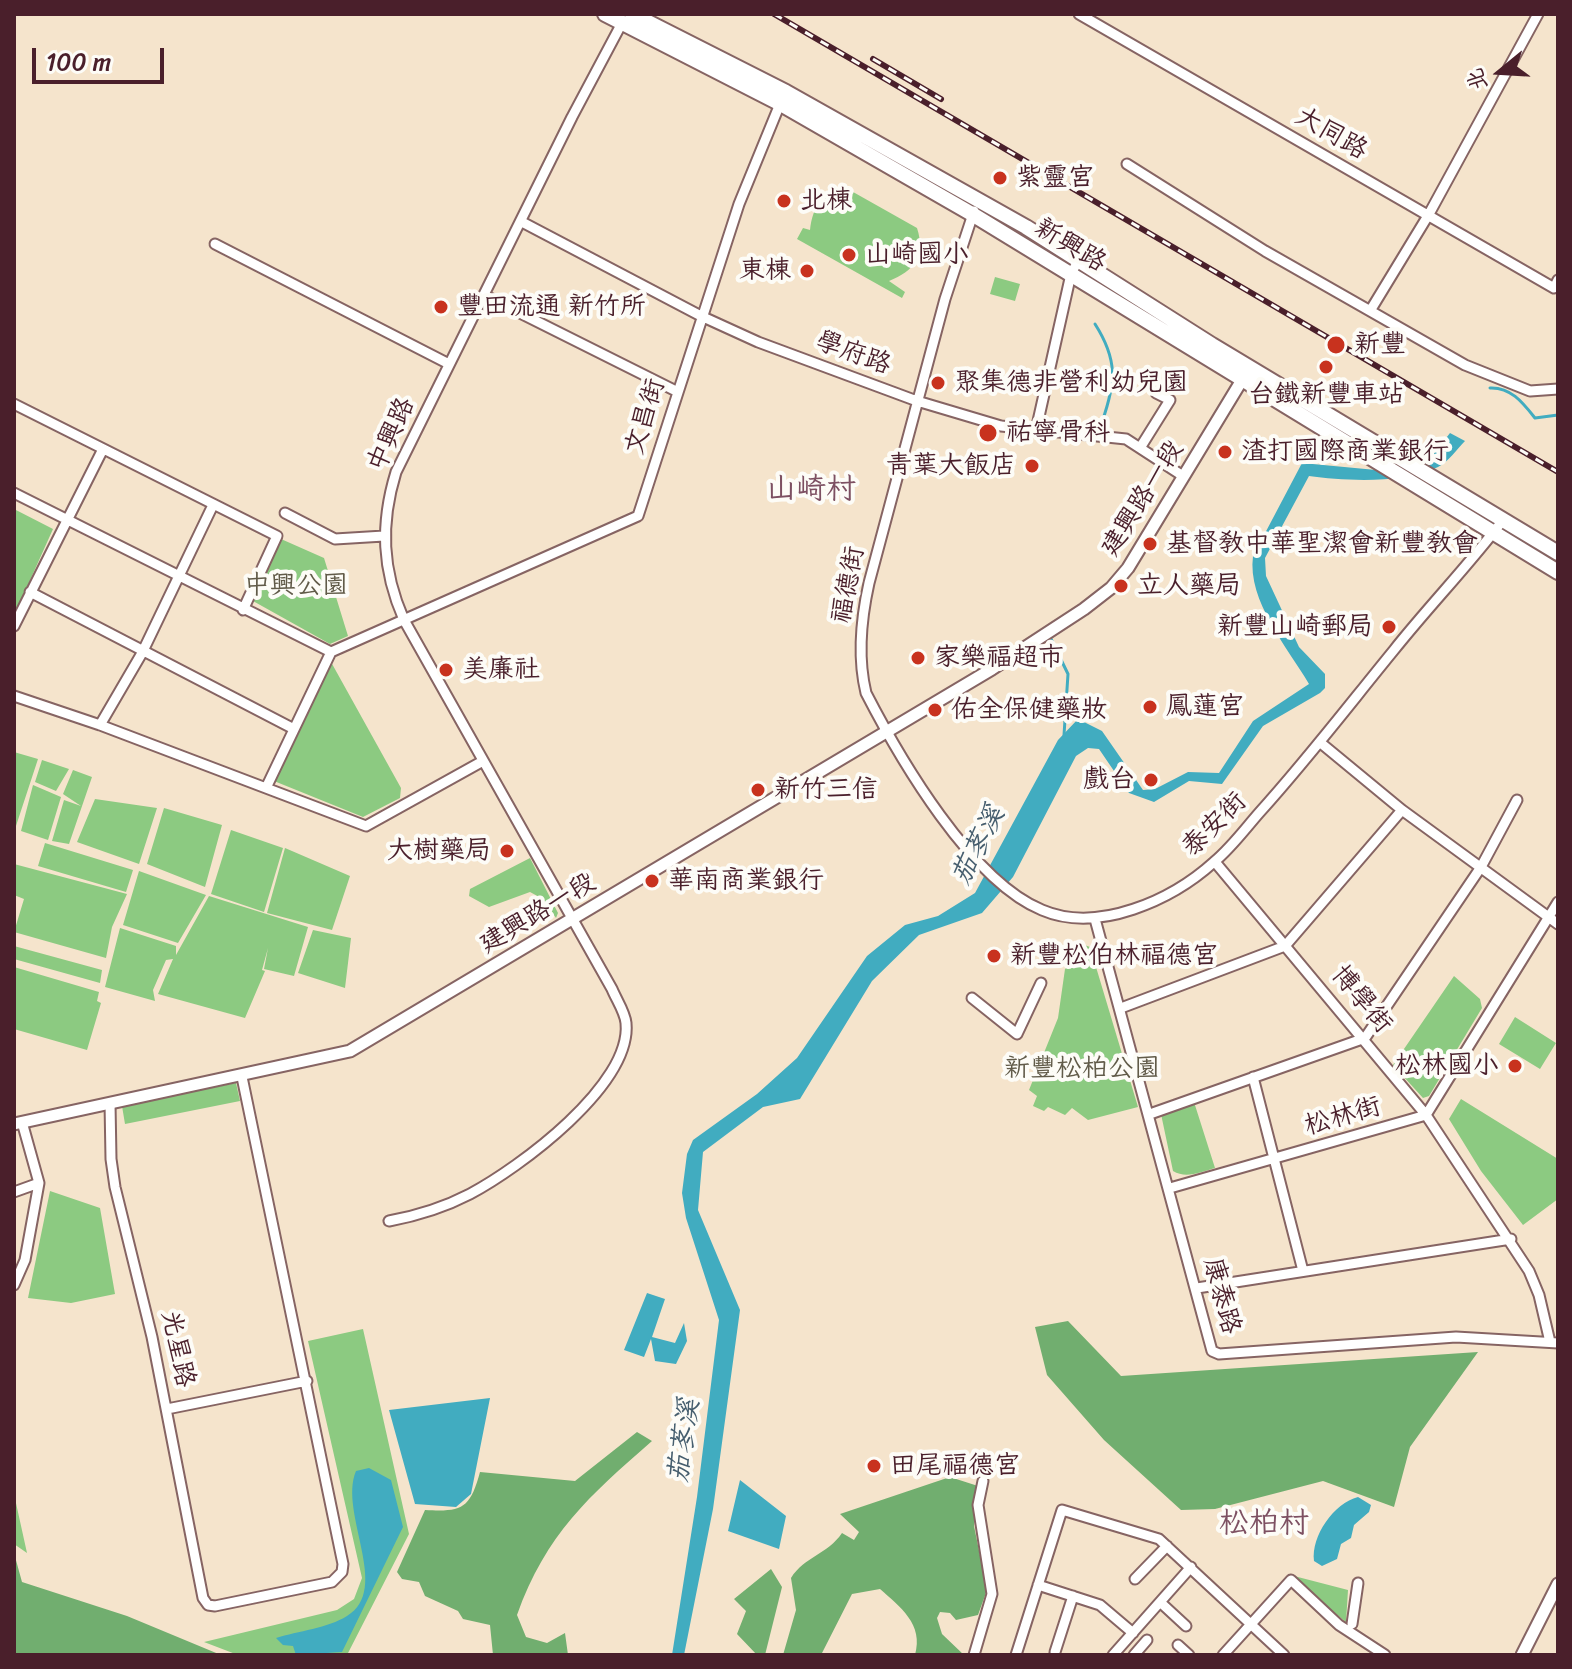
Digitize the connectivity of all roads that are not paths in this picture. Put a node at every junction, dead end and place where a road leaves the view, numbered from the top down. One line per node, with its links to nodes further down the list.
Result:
1 (605, 14): 4 (main road, 新興路)
2 (1079, 14): 8 (street, 大同路)
3 (1538, 14): 8 (street)
4 (627, 17): 5 (main road, 新興路); 9 (street, 中興路)
5 (783, 98): 7 (main road, 新興路); 16 (street, 文昌街)
6 (1127, 164): 15 (street)
7 (975, 208): 11 (main road, 新興路); 12 (main road, 新興路); 22 (street, 福德街)
8 (1429, 214): 13 (street, 大同路); 15 (street)
9 (522, 222): 14 (street, 中興路); 16 (street, 學府路)
10 (215, 244): 17 (street)
11 (1079, 259): 12 (street); 18 (main road, 新興路)
12 (1071, 274): 18 (main road, 新興路); 24 (street)
13 (1558, 280)
14 (484, 295): 17 (street, 中興路); 20 (street)
15 (1370, 311): 19 (street)
16 (701, 316): 20 (street, 文昌街); 22 (street, 學府路)
17 (449, 364): 33 (street, 中興路)
18 (1246, 373): 27 (street, 建興路一段); 32 (main road, 新興路); 32 (main road, 新興路)
19 (1558, 389)
20 (676, 391): 39 (street, 文昌街)
21 (1156, 393): 25 (street)
22 (917, 401): 24 (street, 學府路); 46 (street, 福德街)
23 (14, 404): 26 (street)
24 (1036, 430): 25 (street, 學府路)
25 (1140, 448): 27 (street, 學府路)
26 (103, 449): 29 (street); 31 (street)
27 (1183, 476): 46 (street, 建興路一段)
28 (14, 493): 31 (street)
29 (213, 505): 36 (street); 38 (street)
30 (285, 513): 33 (street)
31 (69, 520): 36 (street); 37 (street)
32 (1498, 526): 34 (main road); 35 (main road); 47 (street, 泰安街)
33 (384, 536): 39 (street, 中興路)
34 (1558, 553)
35 (1558, 572)
36 (178, 577): 38 (street); 42 (street)
37 (30, 592): 40 (street); 42 (street)
38 (243, 610): 41 (street)
39 (404, 620): 41 (street, 文昌街); 48 (street, 中興路)
40 (14, 626)
41 (331, 652): 45 (street)
42 (142, 653): 44 (street); 45 (street)
43 (14, 696): 44 (street)
44 (100, 725): 49 (street)
45 (294, 729): 49 (street)
46 (886, 731): 55 (street, 泰安街); 56 (street, 建興路一段)
47 (1322, 744): 51 (street); 52 (street, 泰安街)
48 (483, 761): 49 (street); 56 (street, 中興路)
49 (266, 788)
50 (1517, 800): 53 (street)
51 (1402, 810): 53 (street); 58 (street)
52 (1215, 862): 55 (street, 泰安街); 58 (street, 博學街)
53 (1481, 867): 57 (street); 62 (street)
54 (1558, 902): 57 (street)
55 (1095, 919): 61 (street, 康泰路)
56 (573, 920): 63 (street, 建興路一段); 73 (street, 中興路)
57 (1553, 922): 67 (street)
58 (1285, 946): 61 (street); 62 (street, 博學街)
59 (1041, 983): 60 (street)
60 (972, 998)
61 (1121, 1008): 66 (street, 康泰路)
62 (1365, 1038): 64 (street); 67 (street, 博學街)
63 (242, 1077): 65 (street, 建興路一段); 81 (street)
64 (1253, 1077): 66 (street); 69 (street)
65 (110, 1103): 68 (street, 建興路一段); 82 (street, 光星路)
66 (1150, 1114): 71 (street, 康泰路)
67 (1426, 1115): 69 (street, 松林街); 74 (street, 博學街)
68 (18, 1123): 70 (street)
69 (1274, 1160): 71 (street, 松林街); 77 (street)
70 (39, 1183): 72 (street); 75 (street)
71 (1170, 1188): 79 (street, 康泰路)
72 (14, 1192)
73 (389, 1221)
74 (1511, 1239): 77 (street); 80 (street, 博學街)
75 (25, 1260): 76 (street); 78 (street)
76 (14, 1264)
77 (1303, 1271): 79 (street)
78 (14, 1285)
79 (1197, 1288): 80 (street, 康泰路)
80 (1554, 1343)
81 (307, 1381): 82 (street); 82 (street, 光星路)
82 (167, 1409)
83 (983, 1481): 99 (street)
84 (1167, 1546): 85 (street); 86 (street); 89 (street)
85 (1191, 1567): 91 (street); 92 (street)
86 (1135, 1579)
87 (1358, 1583): 93 (street)
88 (1558, 1584): 107 (street)
89 (1038, 1585): 90 (street); 100 (street)
90 (1073, 1596): 95 (street); 98 (street)
91 (1160, 1602): 94 (street); 95 (street)
92 (1251, 1624): 104 (street); 105 (street); 106 (street)
93 (1352, 1624)
94 (1186, 1626)
95 (1133, 1633): 101 (street)
96 (1147, 1640): 102 (street)
97 (1178, 1645): 103 (street)
98 (1055, 1652)
99 (974, 1655)
100 (1016, 1655)
101 (1113, 1655)
102 (1134, 1655)
103 (1189, 1655)
104 (1223, 1655)
105 (1284, 1655)
106 (1385, 1655)
107 (1522, 1655)

